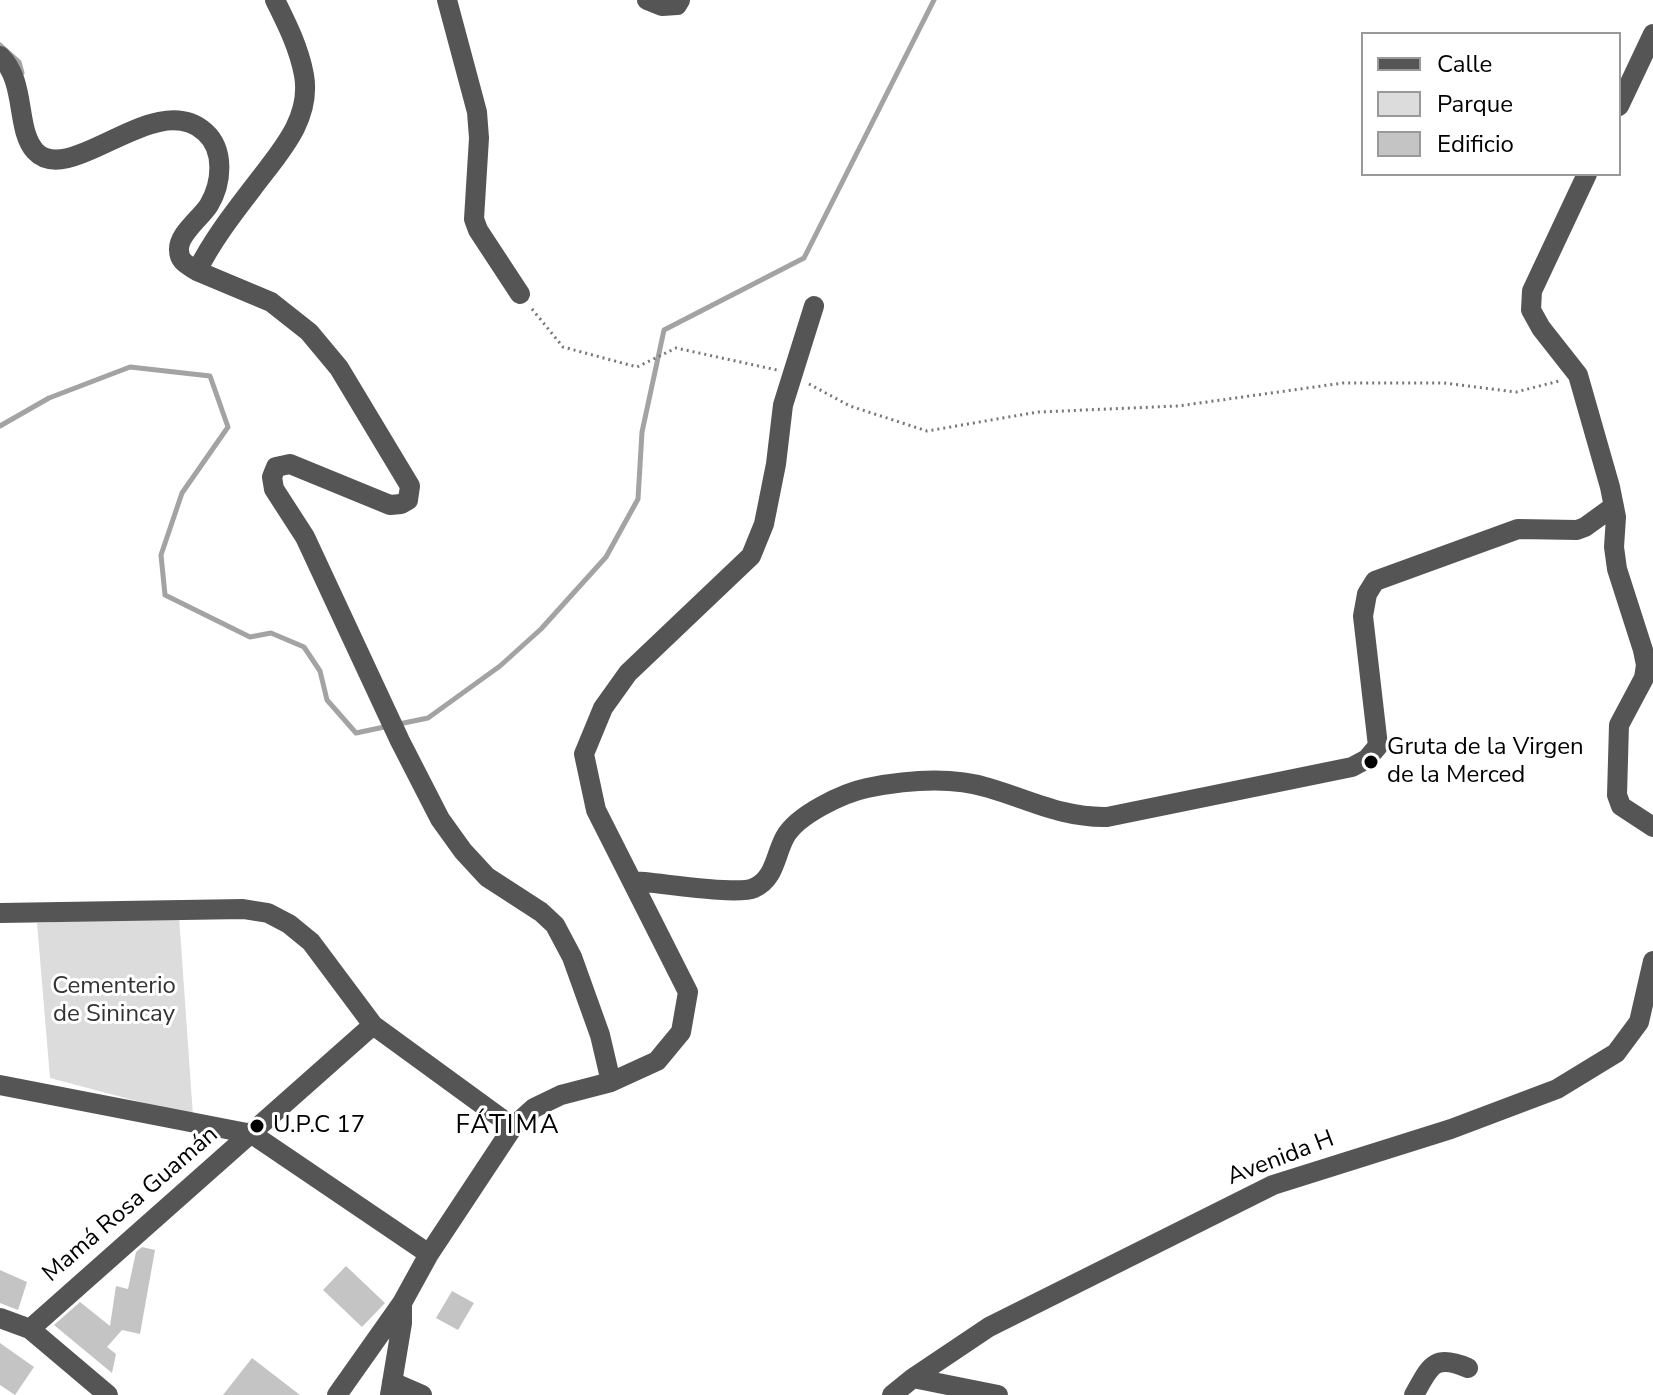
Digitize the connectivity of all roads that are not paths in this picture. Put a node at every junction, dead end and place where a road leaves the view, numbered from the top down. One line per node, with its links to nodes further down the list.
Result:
1 (275, 0): 9 (street)
2 (447, 0): 10 (street)
3 (647, 0): 4 (street)
4 (680, 0)
5 (1653, 34): 7 (street)
6 (0, 56): 9 (street)
7 (1621, 102)
8 (1586, 176): 12 (street)
9 (197, 271): 19 (street)
10 (520, 294)
11 (814, 306): 14 (street)
12 (1614, 506): 13 (street); 14 (street)
13 (1653, 827)
14 (632, 881): 19 (street)
15 (0, 913): 18 (street)
16 (1653, 961): 17 (street, Avenida H)
17 (1646, 1024): 28 (street, Avenida H)
18 (373, 1025): 21 (street); 22 (street, Mamá Rosa Guamán)
19 (611, 1082): 21 (street)
20 (0, 1085): 22 (street)
21 (513, 1127): 23 (street)
22 (252, 1134): 23 (street); 26 (street, Mamá Rosa Guamán)
23 (429, 1254): 24 (street)
24 (402, 1303): 29 (street); 31 (street)
25 (0, 1318): 26 (street)
26 (30, 1329): 30 (street)
27 (1468, 1368): 35 (street)
28 (913, 1378): 33 (street, Avenida H); 34 (street)
29 (391, 1389): 32 (street)
30 (108, 1395)
31 (337, 1395)
32 (422, 1395)
33 (892, 1395)
34 (998, 1395)
35 (1414, 1395)

